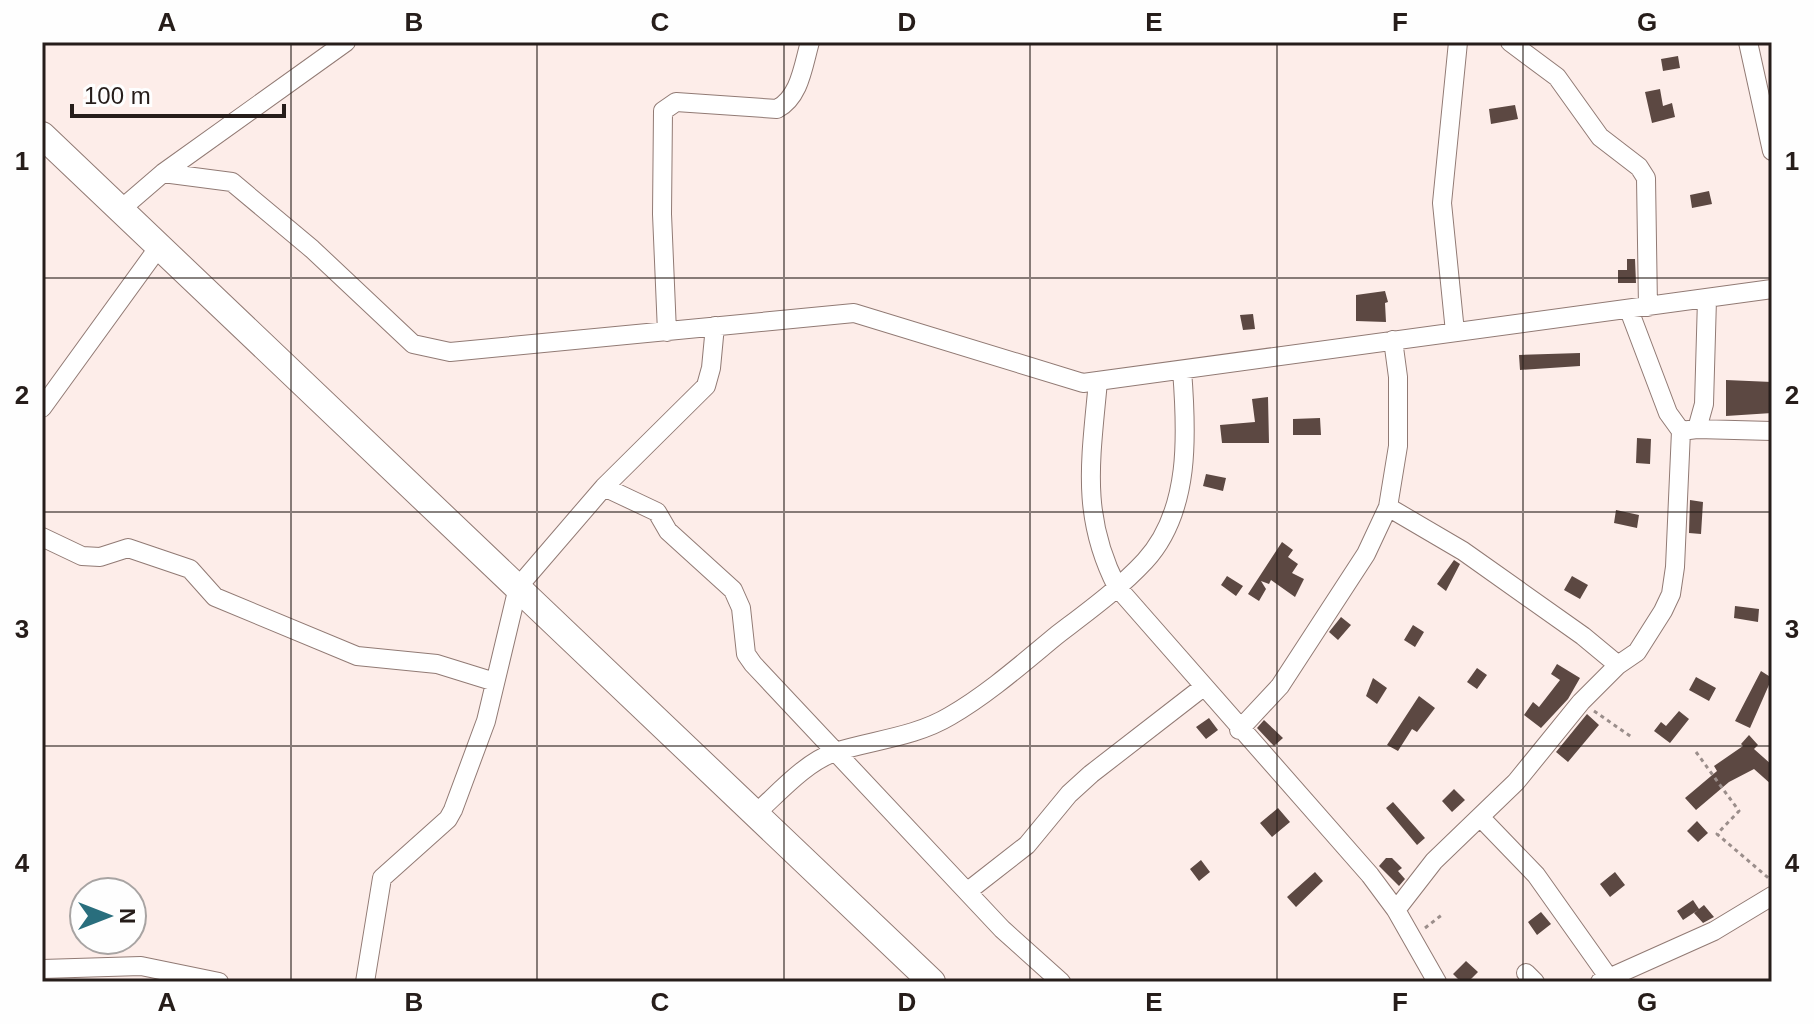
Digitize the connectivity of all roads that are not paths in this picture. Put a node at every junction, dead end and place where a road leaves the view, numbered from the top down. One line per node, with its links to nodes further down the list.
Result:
1 (346, 42): 8 (street)
2 (810, 42): 16 (street)
3 (1458, 42): 17 (street)
4 (1510, 42): 13 (street)
5 (1748, 42): 7 (street)
6 (42, 135): 9 (highway)
7 (1772, 151)
8 (163, 173): 9 (street); 16 (street)
9 (120, 210): 10 (highway)
10 (158, 248): 21 (street); 27 (highway)
11 (1772, 289): 12 (street)
12 (1707, 299): 13 (street); 22 (street)
13 (1648, 307): 14 (street)
14 (1629, 310): 17 (street); 22 (street)
15 (715, 326): 16 (street); 20 (street); 24 (street)
16 (667, 332)
17 (1455, 332): 18 (street)
18 (1393, 340): 19 (street); 25 (street)
19 (1182, 370): 20 (street); 28 (street)
20 (1098, 381): 28 (street)
21 (42, 408)
22 (1689, 430): 23 (street); 29 (street)
23 (1772, 431)
24 (604, 487): 27 (street); 33 (street)
25 (1388, 507): 29 (street); 32 (street)
26 (42, 537): 30 (street)
27 (518, 587): 30 (street); 34 (highway)
28 (1117, 587): 31 (street); 33 (street)
29 (1618, 665): 35 (street)
30 (495, 682): 42 (street)
31 (1202, 688): 32 (street); 36 (street)
32 (1239, 730): 38 (street)
33 (836, 752): 34 (street); 36 (street)
34 (754, 815): 43 (highway)
35 (1481, 818): 38 (street); 40 (street)
36 (968, 891): 44 (street)
37 (1772, 896): 40 (street)
38 (1396, 910): 45 (street)
39 (42, 969): 41 (street)
40 (1605, 980)
41 (219, 982)
42 (365, 982)
43 (932, 982)
44 (1061, 982)
45 (1437, 982)

